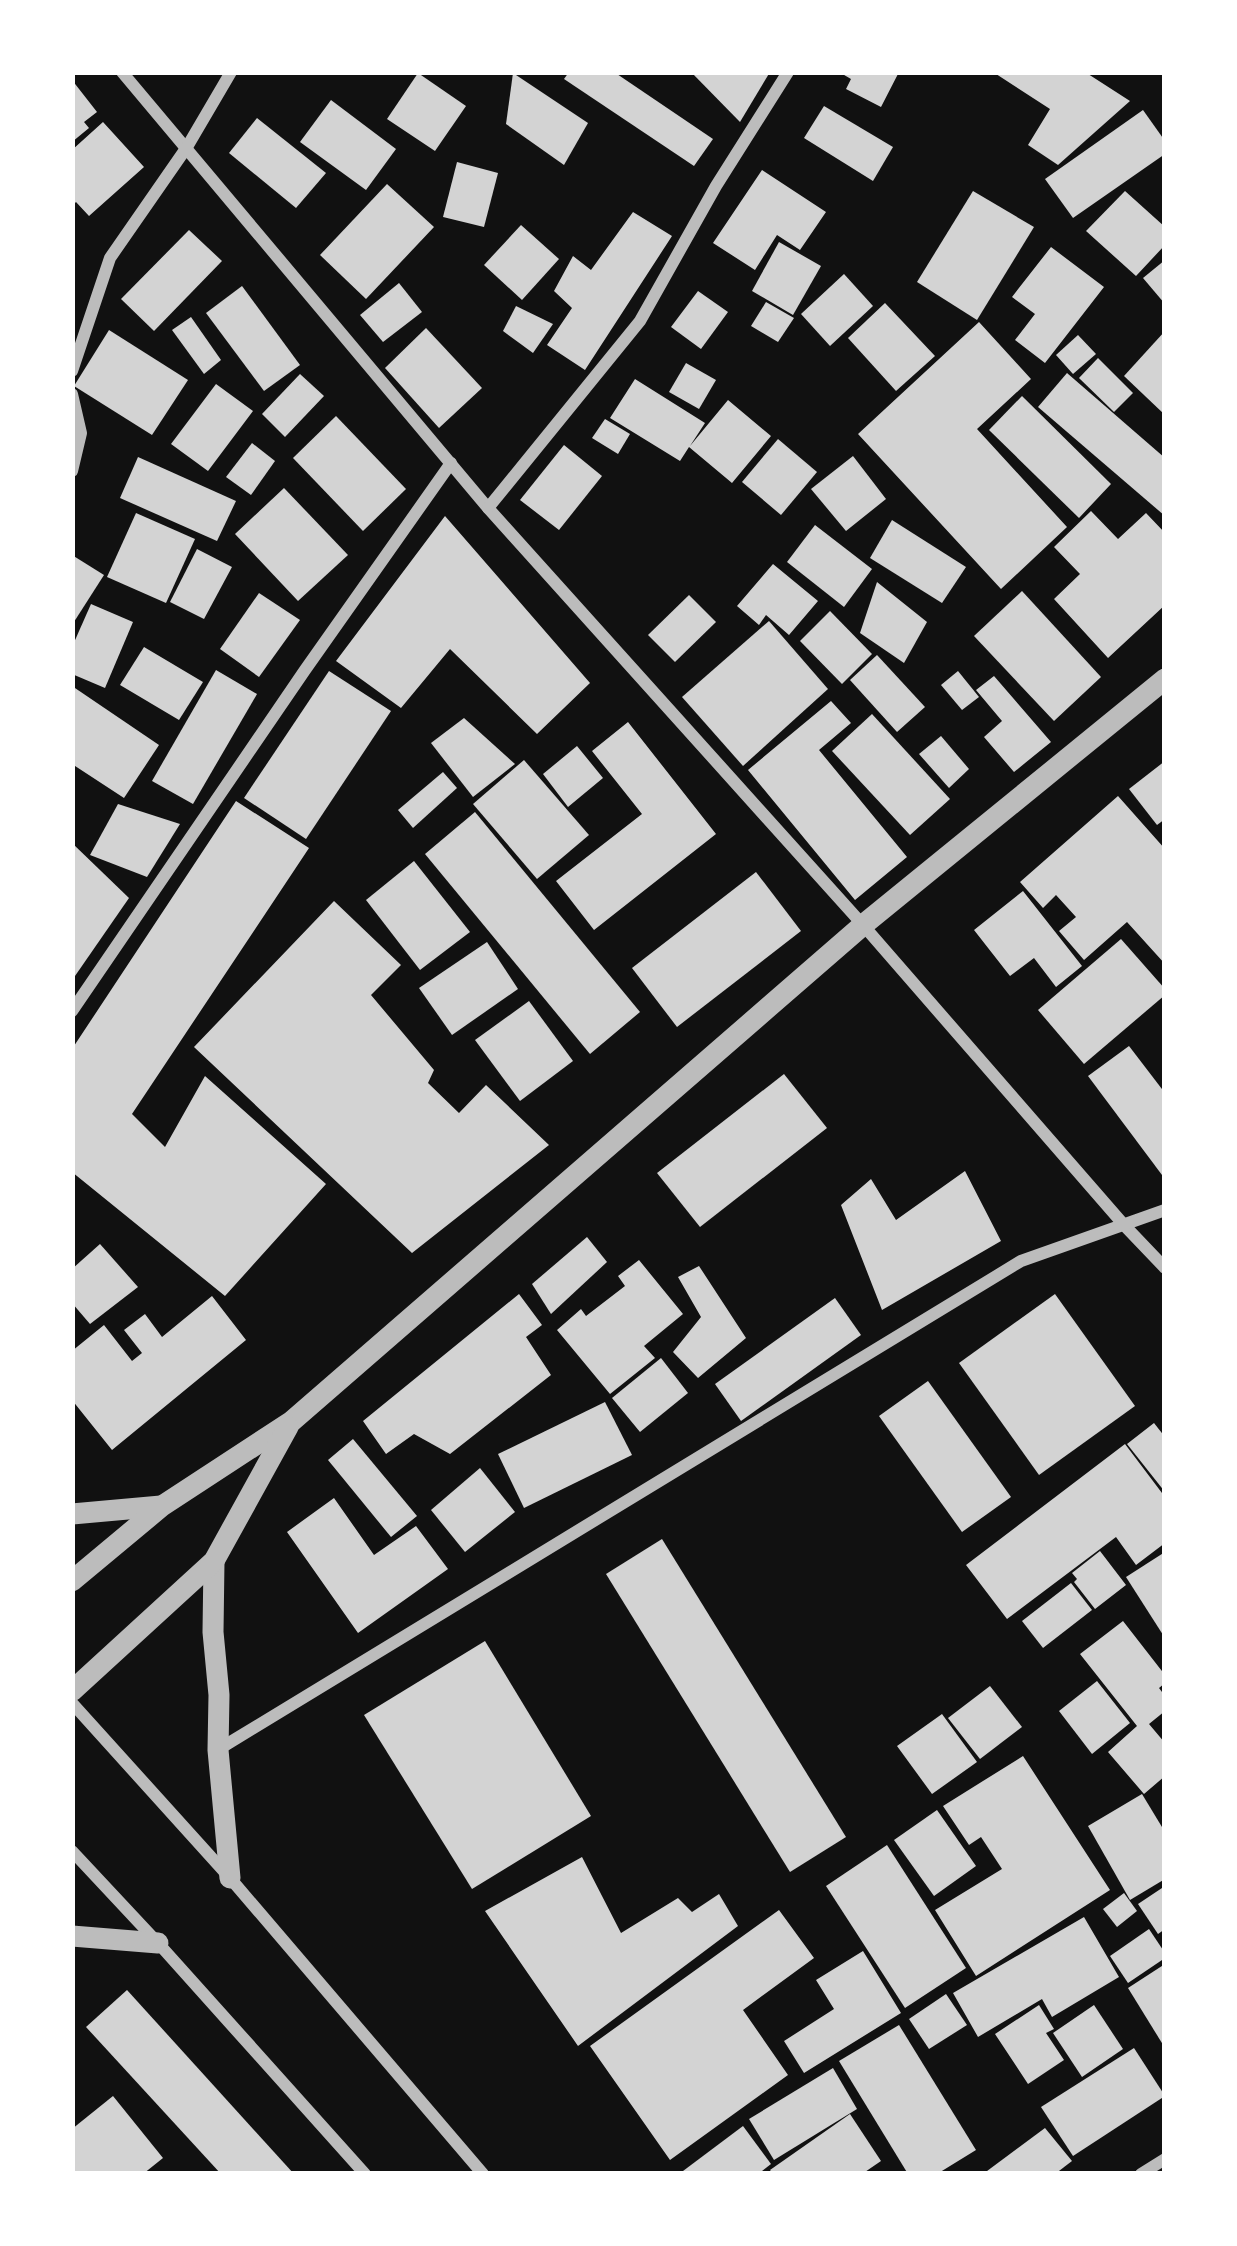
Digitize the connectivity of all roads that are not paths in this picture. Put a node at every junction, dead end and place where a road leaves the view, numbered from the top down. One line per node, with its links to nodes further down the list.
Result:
1 (122, 72): 4 (street)
2 (231, 72): 4 (street)
3 (788, 72): 9 (street)
4 (187, 147): 5 (street); 7 (street)
5 (72, 371)
6 (72, 394): 8 (street)
7 (451, 463): 9 (street); 12 (street)
8 (72, 471)
9 (488, 508): 11 (street)
10 (1165, 679): 11 (street)
11 (863, 925): 14 (street); 16 (street)
12 (72, 1011)
13 (1165, 1210): 14 (street)
14 (1124, 1225): 15 (street); 23 (street)
15 (1165, 1268)
16 (292, 1421): 17 (street); 19 (street)
17 (162, 1506): 18 (street); 20 (street)
18 (72, 1514)
19 (214, 1561): 21 (street); 23 (street)
20 (72, 1581)
21 (72, 1691)
22 (72, 1703): 25 (street)
23 (218, 1750): 25 (street)
24 (72, 1851): 27 (street)
25 (230, 1878): 30 (street)
26 (72, 1936): 27 (street)
27 (158, 1943): 29 (street)
28 (1165, 2159): 31 (street)
29 (365, 2174)
30 (484, 2174)
31 (1141, 2174)

